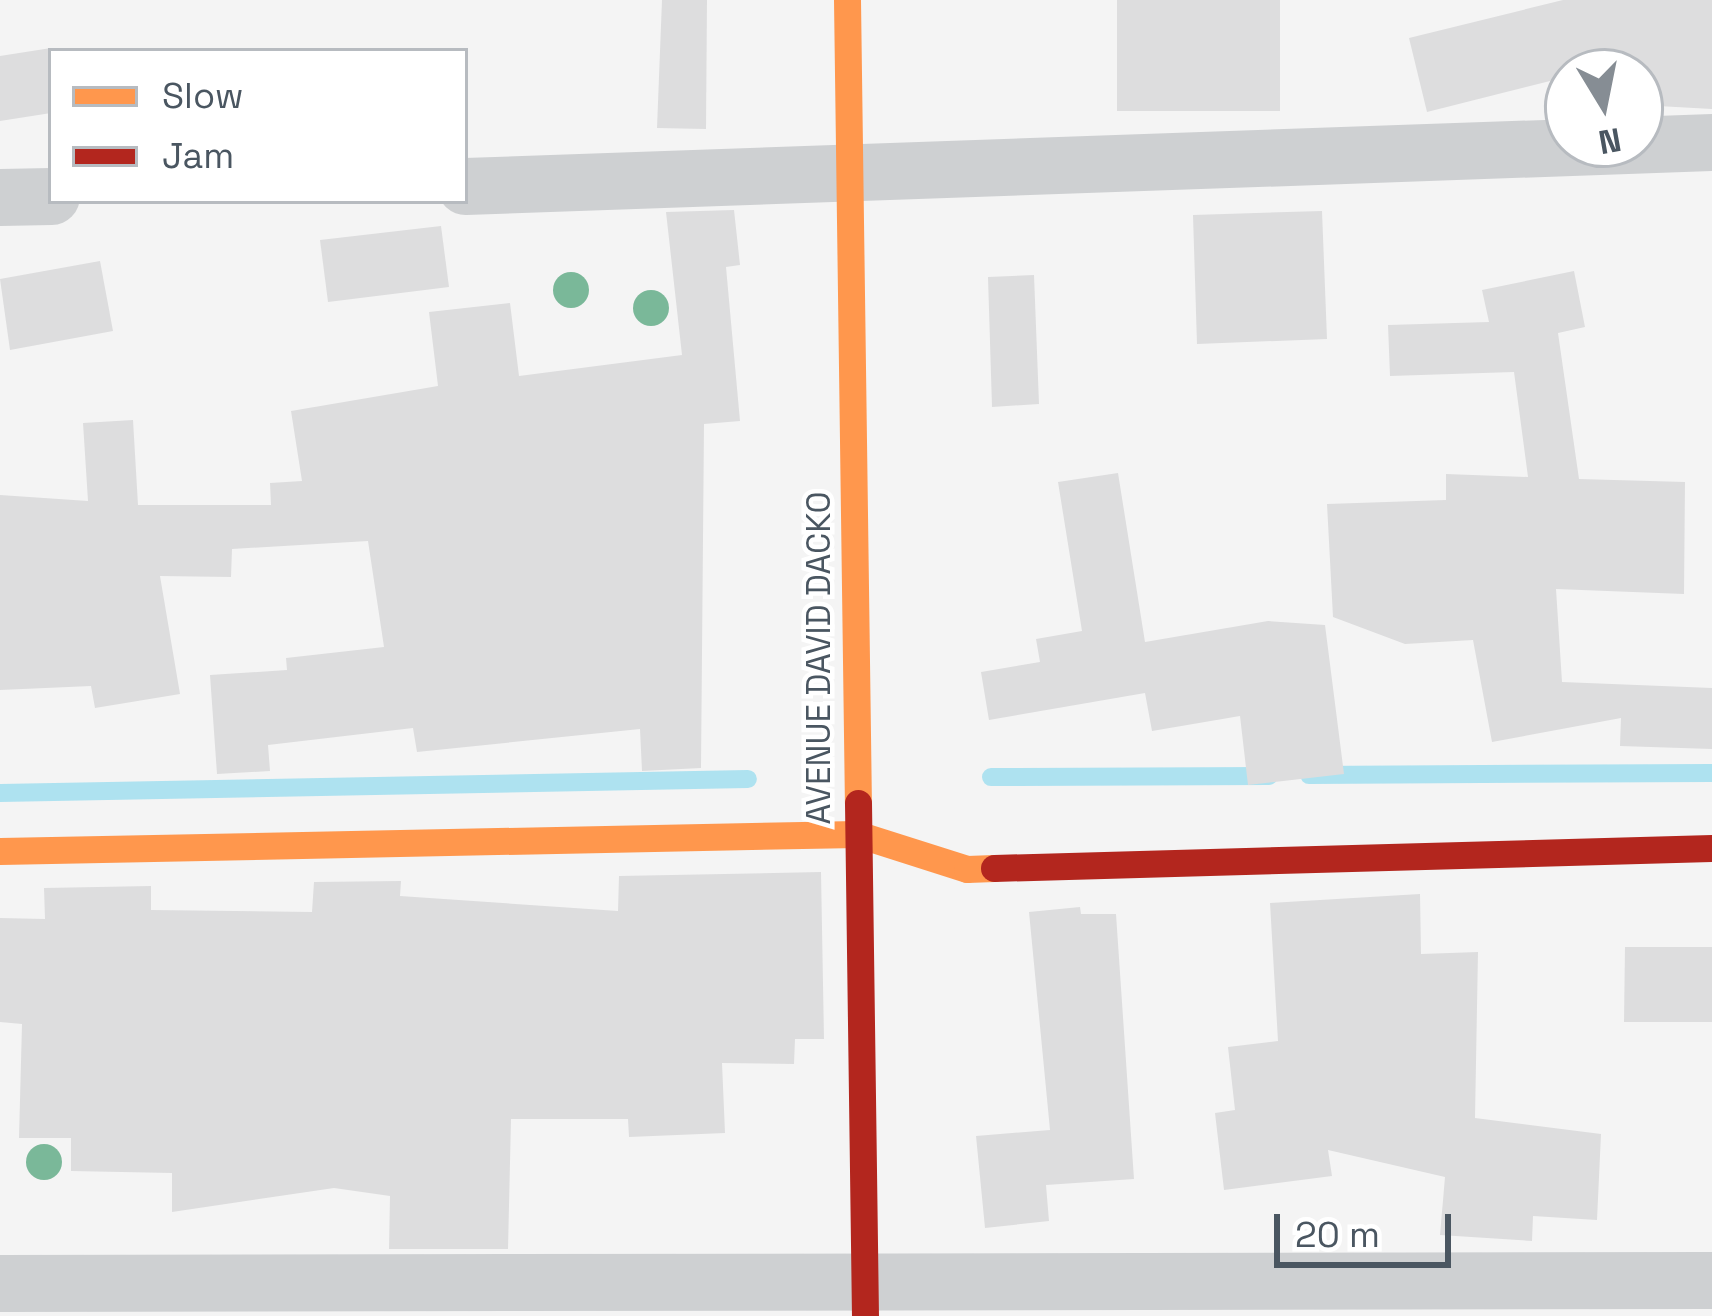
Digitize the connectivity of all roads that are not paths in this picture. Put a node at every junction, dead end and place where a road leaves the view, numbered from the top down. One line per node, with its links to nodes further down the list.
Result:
1 (847, 0): 3 (street, AVENUE DAVID DACKO)
2 (1712, 142): 3 (street)
3 (854, 177): 4 (street); 7 (street, AVENUE DAVID DACKO)
4 (468, 186)
5 (48, 196): 6 (street)
6 (0, 197)
7 (857, 833): 8 (street); 9 (street); 12 (street, AVENUE DAVID DACKO)
8 (1712, 848)
9 (0, 851)
10 (1712, 1280): 12 (street)
11 (0, 1283): 12 (street)
12 (864, 1298)

